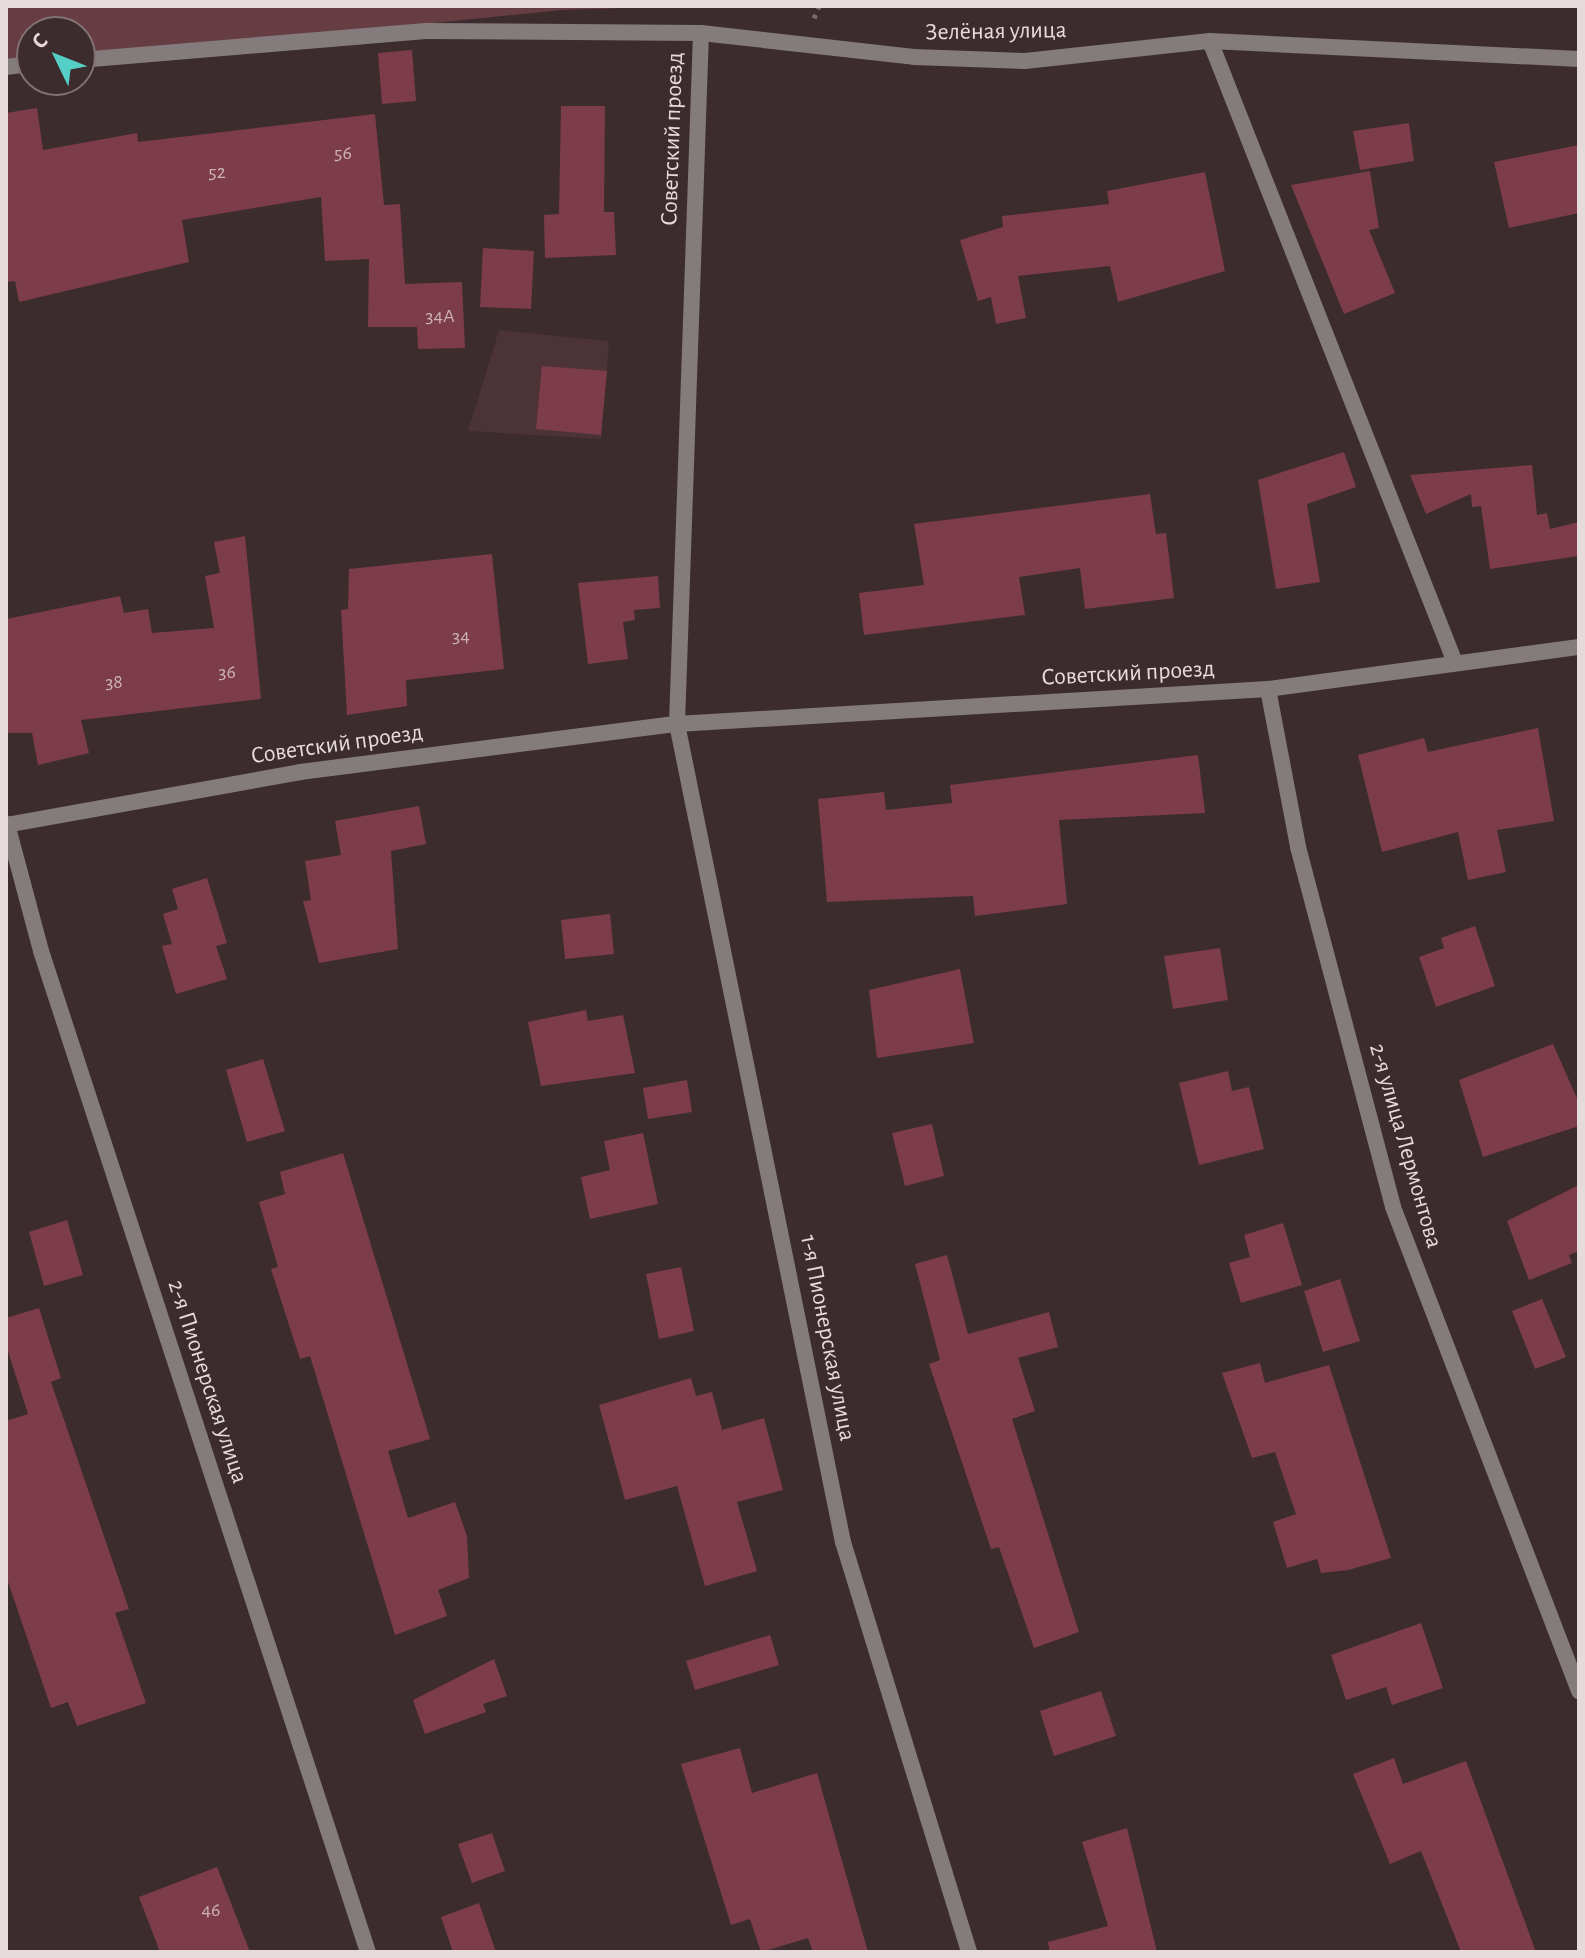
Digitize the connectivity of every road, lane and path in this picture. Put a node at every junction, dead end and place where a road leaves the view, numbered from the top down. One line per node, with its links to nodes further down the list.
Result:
1 (701, 33): 2 (street, Зелёная улица); 3 (street, Советский проезд); 8 (street, Советский проезд)
2 (1210, 41): 4 (street, Зелёная улица); 6 (street)
3 (96, 59)
4 (1579, 59)
5 (1579, 647): 6 (street, Советский проезд)
6 (1454, 660): 7 (street, Советский проезд)
7 (1268, 689): 8 (street, Советский проезд); 10 (street, 2-я улица Лермонтова)
8 (677, 724): 9 (street, Советский проезд); 12 (street, 1-я Пионерская улица)
9 (7, 824): 11 (street, 2-я Пионерская улица)
10 (1579, 1691)
11 (368, 1952)
12 (969, 1952)

